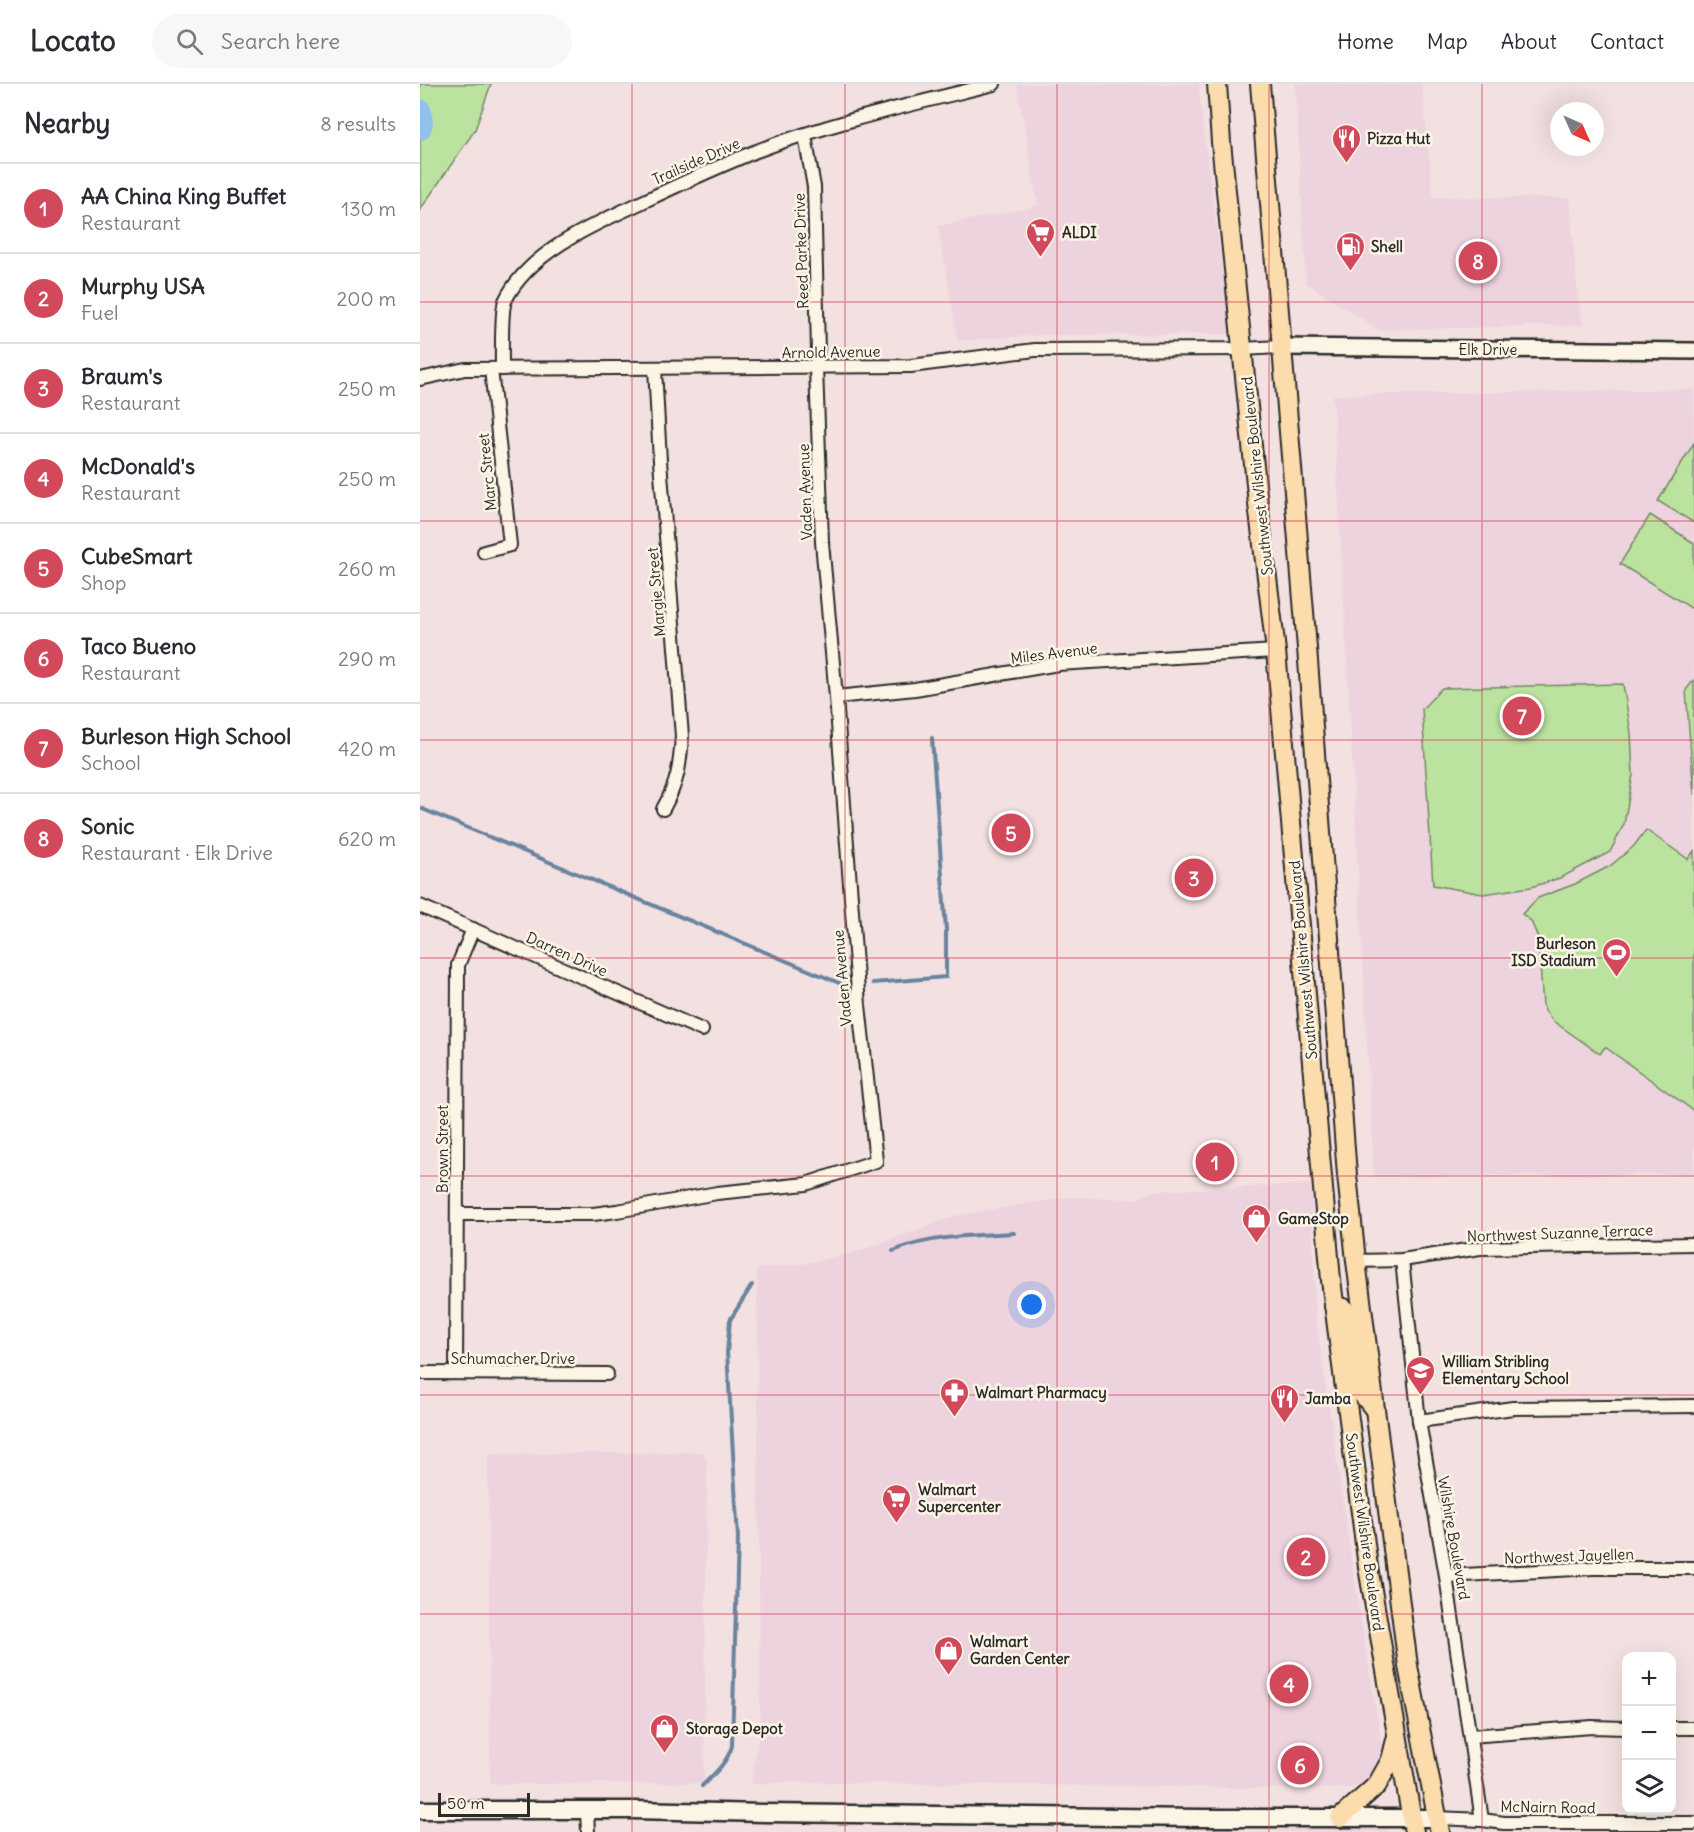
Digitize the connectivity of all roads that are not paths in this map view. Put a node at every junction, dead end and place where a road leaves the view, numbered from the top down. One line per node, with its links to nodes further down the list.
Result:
1 (994, 84): 4 (street, Trailside Drive)
2 (1217, 84): 6 (main road, Southwest Wilshire Boulevard)
3 (1260, 84): 5 (main road, Southwest Wilshire Boulevard)
4 (805, 136): 8 (street, Reed Parke Drive); 10 (street, Trailside Drive)
5 (1281, 347): 6 (street, Arnold Avenue); 7 (street, Elk Drive); 19 (main road, Southwest Wilshire Boulevard)
6 (1243, 349): 8 (street, Arnold Avenue); 13 (main road, Southwest Wilshire Boulevard)
7 (1694, 351)
8 (816, 367): 9 (street, Arnold Avenue); 14 (street, Vaden Avenue)
9 (655, 368): 10 (street, Arnold Avenue); 15 (street, Margie Street)
10 (496, 369): 11 (street, Arnold Avenue); 12 (street, Marc Street)
11 (420, 379)
12 (484, 552)
13 (1276, 651): 14 (street, Miles Avenue); 20 (main road, Southwest Wilshire Boulevard)
14 (836, 697): 21 (street, Vaden Avenue)
15 (663, 809)
16 (420, 906): 17 (street, Darren Drive)
17 (473, 929): 18 (street, Darren Drive); 21 (street, Brown Street)
18 (702, 1030)
19 (1337, 1039): 20 (main road); 24 (main road, Southwest Wilshire Boulevard)
20 (1310, 1041): 25 (main road, Southwest Wilshire Boulevard)
21 (457, 1214): 27 (street, Brown Street)
22 (1694, 1244): 23 (street, Northwest Suzanne Terrace)
23 (1402, 1260): 24 (street, Northwest Suzanne Terrace); 31 (street, Wilshire Boulevard)
24 (1356, 1261): 30 (main road, Southwest Wilshire Boulevard)
25 (1334, 1306): 30 (main road); 37 (main road, Southwest Wilshire Boulevard)
26 (420, 1373): 27 (street, Schumacher Drive)
27 (456, 1373): 28 (street, Schumacher Drive)
28 (607, 1374)
29 (1694, 1406): 31 (street)
30 (1376, 1412): 45 (main road, Southwest Wilshire Boulevard)
31 (1419, 1421): 33 (street, Wilshire Boulevard)
32 (1694, 1568): 33 (street, Northwest Jayellen)
33 (1446, 1576): 38 (street, Wilshire Boulevard)
34 (1622, 1728): 38 (street)
35 (1676, 1728): 36 (street)
36 (1694, 1728)
37 (1397, 1736): 41 (main road); 44 (main road, Southwest Wilshire Boulevard)
38 (1470, 1736): 42 (street, Wilshire Boulevard)
39 (420, 1810): 40 (main road)
40 (587, 1811): 41 (main road); 46 (street)
41 (1340, 1818): 44 (main road)
42 (1482, 1820): 43 (street, McNairn Road); 45 (street, McNairn Road)
43 (1694, 1822)
44 (1413, 1825): 45 (main road)
45 (1439, 1825)
46 (588, 1832)

